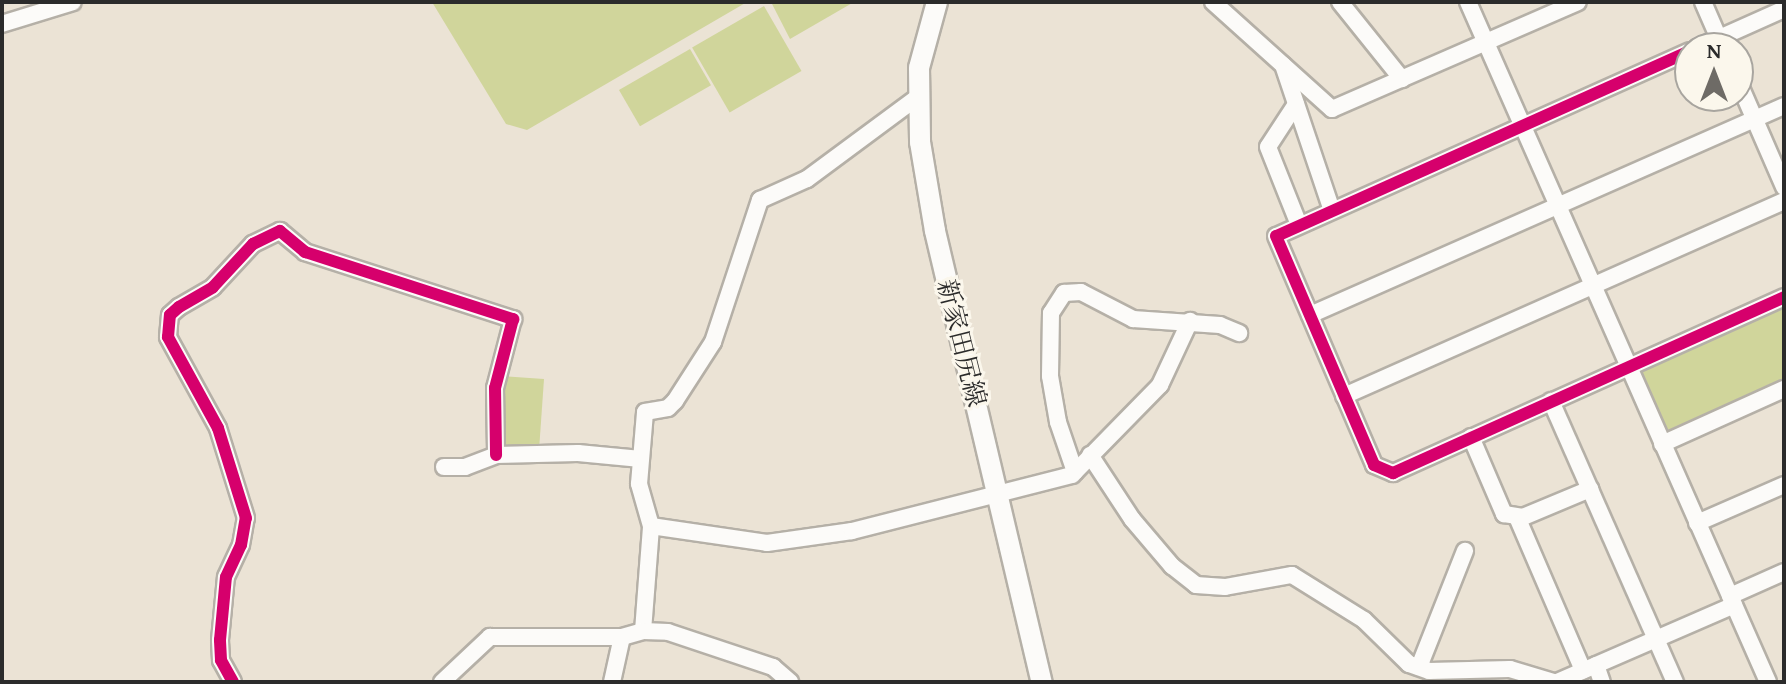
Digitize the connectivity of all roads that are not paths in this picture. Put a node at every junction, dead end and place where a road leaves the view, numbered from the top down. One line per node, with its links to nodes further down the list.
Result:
1 (73, 2): 9 (street)
2 (937, 2): 16 (main road, 新家田尻線)
3 (1340, 2): 15 (street)
4 (1468, 2): 12 (street)
5 (1578, 2): 12 (street)
6 (1703, 2): 10 (street)
7 (1221, 5): 14 (street)
8 (1784, 9): 11 (street)
9 (2, 24)
10 (1716, 32)
11 (1741, 32)
12 (1485, 43): 15 (street); 23 (street)
13 (1674, 58): 23 (street)
14 (1281, 60): 17 (street); 19 (street)
15 (1402, 79): 19 (street)
16 (918, 97): 42 (street); 47 (main road, 新家田尻線)
17 (1296, 104): 22 (street); 28 (street)
18 (1784, 106): 21 (street)
19 (1332, 109): 22 (street)
20 (1752, 112): 21 (street)
21 (1755, 120): 24 (street); 26 (street)
22 (1303, 125): 27 (street)
23 (1523, 126): 26 (street); 27 (street)
24 (1784, 187)
25 (1784, 201): 29 (street)
26 (1558, 204): 29 (street); 31 (street)
27 (1331, 208): 28 (street)
28 (1299, 225): 31 (street)
29 (1593, 286): 34 (street); 36 (street)
30 (1784, 297): 34 (street)
31 (1310, 315): 36 (street)
32 (1190, 321): 33 (street); 41 (street); 44 (street)
33 (1239, 333)
34 (1628, 365): 37 (street); 39 (street)
35 (1784, 389): 39 (street)
36 (1344, 396): 38 (street)
37 (1551, 401): 38 (street); 46 (street)
38 (1471, 437): 48 (street)
39 (1662, 444): 49 (street)
40 (496, 455): 42 (street); 43 (street); 59 (street)
41 (1090, 455): 44 (street); 57 (street)
42 (641, 459): 50 (street)
43 (444, 467)
44 (1075, 472): 47 (street)
45 (1784, 485): 49 (street)
46 (1590, 489): 48 (street); 56 (street)
47 (999, 497): 50 (street); 63 (main road, 新家田尻線)
48 (1517, 517): 58 (street)
49 (1697, 523): 53 (street)
50 (651, 526): 54 (street)
51 (1465, 551): 57 (street)
52 (1784, 572): 53 (street)
53 (1732, 600): 56 (street); 67 (street)
54 (643, 631): 55 (street); 62 (street)
55 (622, 637): 60 (street); 61 (street)
56 (1656, 638): 58 (street); 66 (street)
57 (1419, 667): 64 (street)
58 (1589, 667): 64 (street); 65 (street)
59 (233, 682)
60 (442, 682)
61 (612, 682)
62 (790, 682)
63 (1042, 682)
64 (1555, 682)
65 (1602, 682)
66 (1675, 682)
67 (1768, 682)

